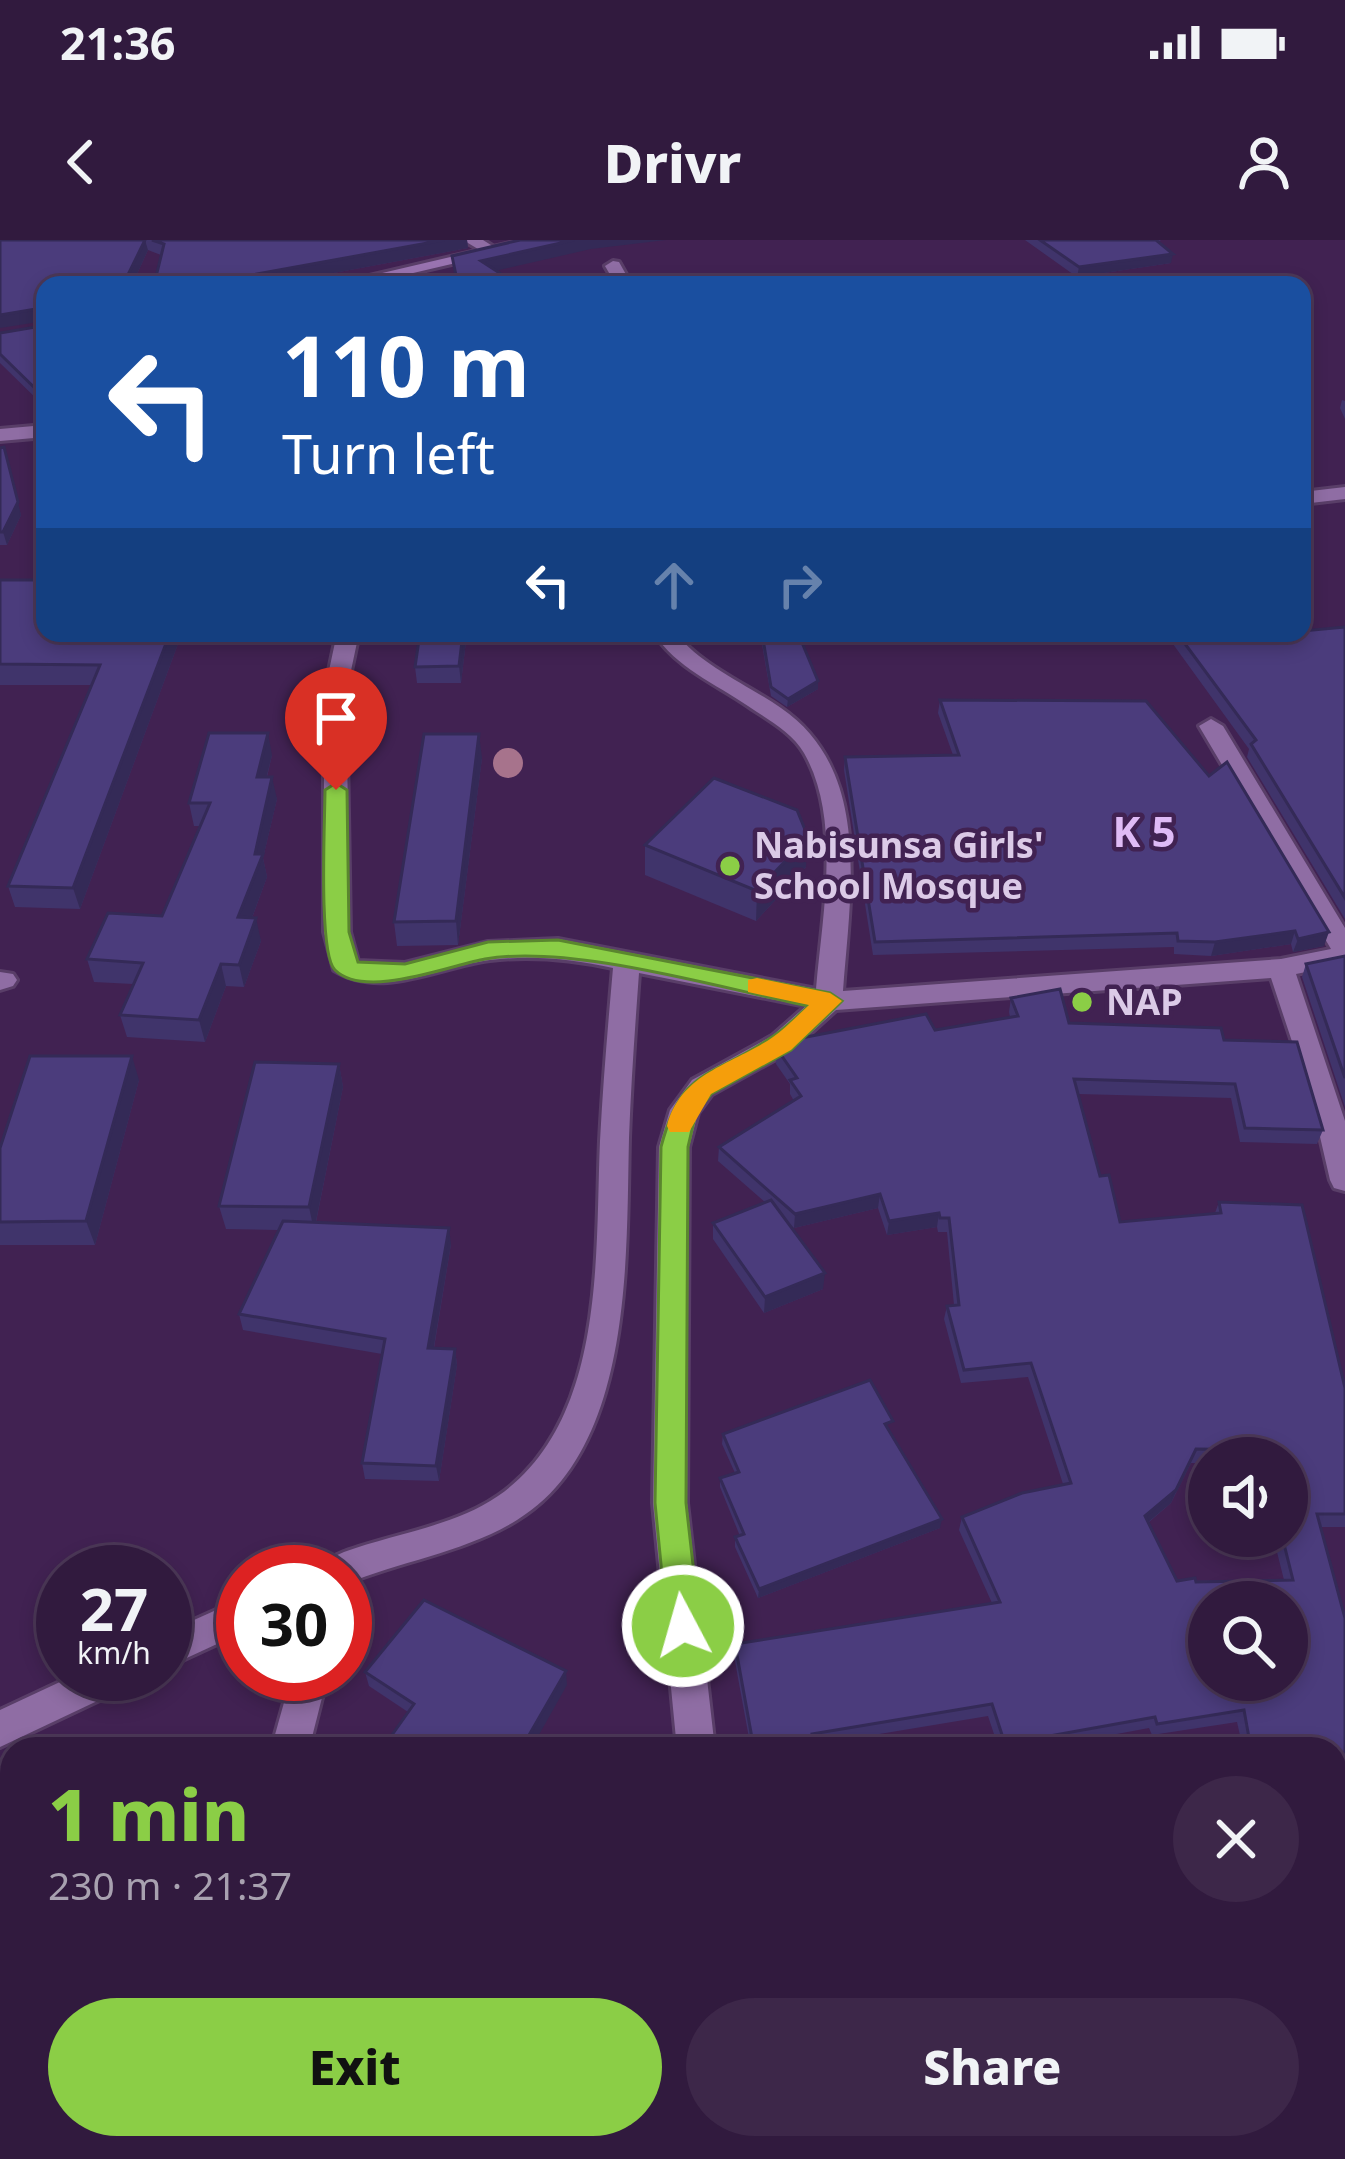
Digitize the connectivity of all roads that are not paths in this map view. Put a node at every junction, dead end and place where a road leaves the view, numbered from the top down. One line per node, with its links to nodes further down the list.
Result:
1 (471, 240): 3 (street)
2 (546, 240): 3 (street)
3 (494, 252): 5 (street)
4 (613, 266): 6 (street)
5 (382, 276)
6 (619, 276)
7 (36, 432): 8 (street)
8 (0, 435)
9 (1345, 494): 10 (street)
10 (1311, 497)
11 (346, 642): 15 (street)
12 (671, 642): 17 (street)
13 (1210, 726): 14 (street)
14 (1345, 953): 16 (street)
15 (627, 959): 17 (street); 19 (street)
16 (1280, 968): 17 (street); 18 (street)
17 (830, 1001): 24 (street)
18 (1345, 1180)
19 (372, 1560)
20 (59, 1701): 22 (street)
21 (303, 1701): 23 (street)
22 (0, 1729)
23 (293, 1737)
24 (695, 1737)

